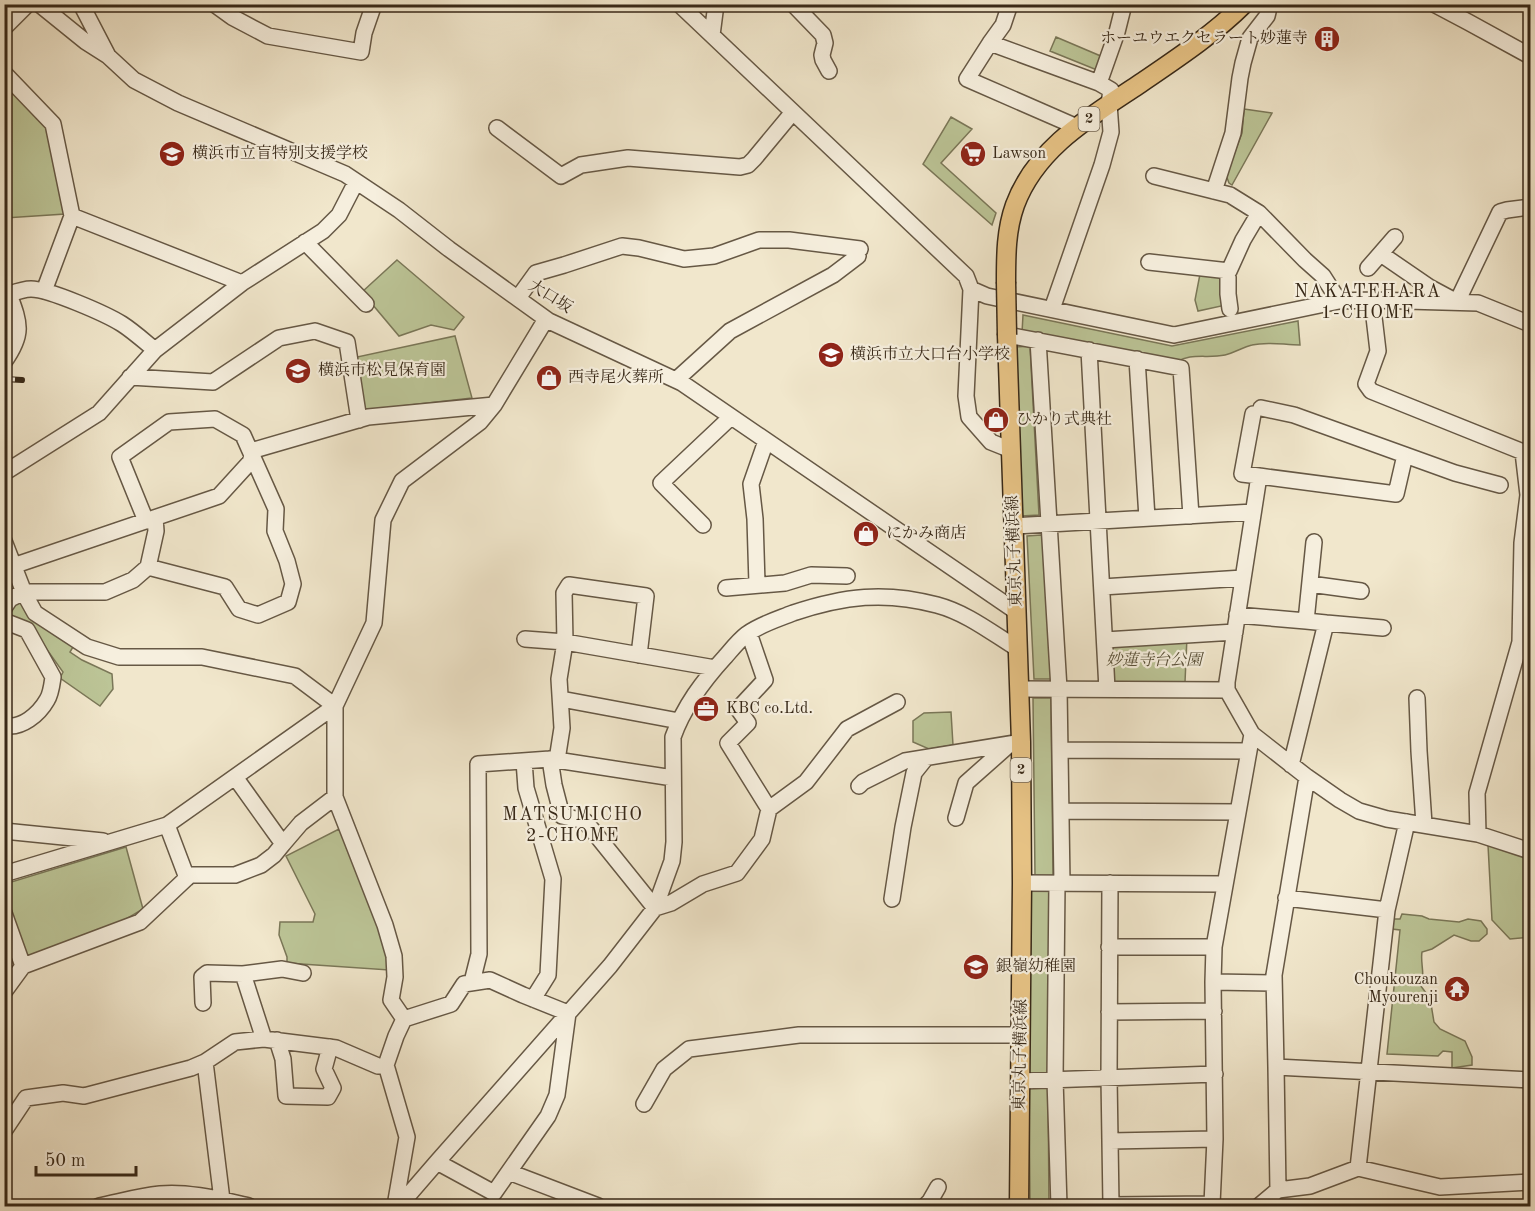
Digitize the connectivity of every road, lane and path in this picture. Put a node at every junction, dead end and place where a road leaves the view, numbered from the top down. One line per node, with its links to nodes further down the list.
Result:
1 (28, 4): 15 (street)
2 (39, 4): 18 (street)
3 (81, 4): 18 (street, 大口坂)
4 (214, 4): 14 (street)
5 (374, 4): 14 (street)
6 (679, 4): 16 (street)
7 (717, 4): 16 (street)
8 (794, 4): 20 (street)
9 (1010, 4): 17 (street)
10 (1124, 4): 22 (street)
11 (1244, 4): 23 (main road, 東京丸子横浜線 / 2)
12 (1265, 4): 29 (street)
13 (1434, 4): 19 (street)
14 (236, 11)
15 (4, 28)
16 (712, 35): 24 (street)
17 (990, 43): 22 (street); 25 (street)
18 (108, 56): 28 (street, 大口坂)
19 (1530, 56)
20 (829, 71)
21 (4, 73): 32 (street)
22 (1099, 83): 23 (street)
23 (1109, 104): 25 (main road, 東京丸子横浜線 / 2); 48 (street)
24 (793, 112): 26 (street); 40 (street)
25 (1077, 127): 52 (main road, 東京丸子横浜線 / 2, bridge)
26 (497, 128)
27 (1154, 176): 29 (street)
28 (356, 182): 34 (street); 43 (street, 大口坂)
29 (1214, 191): 31 (street)
30 (1530, 207): 46 (street)
31 (1259, 213): 36 (street); 45 (street)
32 (72, 216): 39 (street); 41 (street)
33 (1395, 237): 35 (street)
34 (305, 242): 39 (street); 47 (street)
35 (1381, 254): 37 (street); 46 (street)
36 (1149, 261)
37 (1368, 268)
38 (1228, 278): 49 (street)
39 (242, 283): 54 (street)
40 (971, 289): 48 (street); 64 (street)
41 (44, 291): 42 (street); 54 (street)
42 (7, 295): 57 (street)
43 (518, 298): 50 (street, 大口坂); 58 (street)
44 (1372, 300): 45 (street); 46 (street); 136 (street)
45 (1339, 301): 49 (street)
46 (1457, 302): 51 (street)
47 (366, 304)
48 (1053, 309): 49 (street)
49 (1226, 315)
50 (546, 319): 58 (street, 大口坂); 60 (street)
51 (1530, 324)
52 (1007, 334): 53 (street); 64 (main road, 東京丸子横浜線 / 2)
53 (1038, 340): 55 (street); 75 (street)
54 (155, 350): 59 (street)
55 (1089, 350): 56 (street); 74 (street)
56 (1137, 359): 71 (street); 72 (street)
57 (4, 362)
58 (676, 381): 61 (street, 大口坂)
59 (126, 385): 62 (street); 67 (street)
60 (494, 405): 62 (street); 112 (street)
61 (731, 417): 63 (street, 大口坂); 76 (street)
62 (359, 420): 66 (street)
63 (766, 441): 84 (street); 91 (street, 大口坂)
64 (1011, 450): 77 (main road, 東京丸子横浜線 / 2)
65 (1405, 455): 68 (street); 68 (street); 69 (street)
66 (253, 456): 73 (street); 73 (street); 80 (street)
67 (4, 473)
68 (1259, 476): 70 (street)
69 (1500, 485)
70 (1253, 512): 71 (street); 83 (street)
71 (1191, 516): 72 (street)
72 (1147, 518): 74 (street)
73 (151, 519): 80 (street); 81 (street)
74 (1099, 521): 75 (street); 86 (street)
75 (1049, 524): 77 (street); 106 (street)
76 (703, 525)
77 (1014, 526): 91 (main road, 東京丸子横浜線 / 2)
78 (4, 541): 81 (street)
79 (1314, 542): 85 (street)
80 (148, 567): 89 (street)
81 (10, 568): 89 (street)
82 (847, 576): 84 (street)
83 (1243, 578): 86 (street); 92 (street)
84 (757, 584): 87 (street)
85 (1310, 584): 88 (street); 94 (street)
86 (1102, 587): 100 (street)
87 (726, 588)
88 (1361, 591)
89 (24, 592): 90 (street); 112 (street)
90 (4, 608)
91 (1017, 612): 102 (main road, 東京丸子横浜線 / 2)
92 (1237, 615): 94 (street); 97 (street)
93 (4, 621): 114 (street)
94 (1306, 621): 95 (street)
95 (1326, 623): 96 (street); 122 (street)
96 (1383, 628)
97 (1235, 632): 100 (street); 108 (street)
98 (748, 633): 102 (street); 104 (street); 128 (street)
99 (525, 639): 101 (street)
100 (1105, 640): 107 (street)
101 (565, 642): 103 (street); 103 (street); 110 (street)
102 (1018, 649): 105 (main road, 東京丸子横浜線 / 2)
103 (639, 655): 104 (street)
104 (715, 668): 113 (street)
105 (1019, 689): 106 (street); 116 (main road, 東京丸子横浜線 / 2)
106 (1059, 689): 107 (street); 117 (street)
107 (1107, 689): 108 (street)
108 (1227, 690): 115 (street)
109 (1417, 698): 133 (street)
110 (561, 699): 113 (street); 120 (street)
111 (897, 702): 128 (street)
112 (335, 706): 123 (street); 127 (street)
113 (679, 721): 125 (street)
114 (4, 725)
115 (1252, 734): 118 (street); 122 (street)
116 (1015, 743): 119 (street); 131 (street); 142 (main road, 東京丸子横浜線 / 2)
117 (1060, 750): 118 (street); 129 (street)
118 (1249, 751): 130 (street)
119 (926, 758): 126 (street); 147 (street)
120 (554, 759): 121 (street); 125 (street); 148 (street)
121 (524, 761): 156 (street); 160 (street)
122 (1291, 765): 124 (street)
123 (235, 777): 134 (street); 138 (street)
124 (1307, 777): 132 (street); 146 (street)
125 (674, 778): 148 (street)
126 (859, 786)
127 (335, 797): 138 (street); 165 (street)
128 (769, 809): 148 (street)
129 (1061, 811): 130 (street); 143 (street)
130 (1238, 812): 145 (street)
131 (956, 818)
132 (1407, 822): 133 (street); 149 (street)
133 (1424, 824): 136 (street)
134 (167, 825): 137 (street); 141 (street)
135 (4, 831): 137 (street)
136 (1478, 834): 139 (street)
137 (110, 842): 140 (street)
138 (283, 844): 141 (street)
139 (1530, 851)
140 (4, 874)
141 (187, 878): 153 (street)
142 (1022, 883): 143 (street); 166 (main road, 東京丸子横浜線 / 2)
143 (1059, 883): 144 (street); 175 (street)
144 (1110, 883): 145 (street); 151 (street)
145 (1225, 884): 152 (street)
146 (1286, 898): 149 (street); 158 (street)
147 (892, 899)
148 (655, 908): 164 (street)
149 (1387, 910): 172 (street)
150 (4, 913): 153 (street)
151 (1109, 947): 152 (street); 163 (street)
152 (1214, 947): 157 (street)
153 (23, 966): 159 (street)
154 (303, 973): 155 (street)
155 (243, 974): 161 (street); 167 (street)
156 (472, 982): 160 (street); 165 (street)
157 (1213, 982): 158 (street); 162 (street)
158 (1274, 983): 171 (street)
159 (4, 992)
160 (533, 999): 164 (street)
161 (203, 1003)
162 (1214, 1011): 163 (street); 173 (street)
163 (1109, 1012): 174 (street)
164 (568, 1013): 182 (street); 184 (street)
165 (404, 1019): 170 (street)
166 (1021, 1035): 177 (main road, 東京丸子横浜線 / 2); 178 (street)
167 (271, 1040): 168 (street); 168 (street); 169 (street)
168 (330, 1047): 170 (street)
169 (205, 1062): 179 (street); 188 (street)
170 (386, 1065): 191 (street)
171 (1276, 1067): 172 (street); 187 (street)
172 (1369, 1071): 176 (street); 183 (street)
173 (1215, 1074): 174 (street); 180 (street)
174 (1108, 1077): 175 (street); 181 (street)
175 (1055, 1079): 177 (street); 195 (street)
176 (1530, 1080)
177 (1020, 1081): 194 (main road, 東京丸子横浜線 / 2)
178 (644, 1104)
179 (4, 1131)
180 (1215, 1139): 181 (street); 196 (street)
181 (1110, 1141): 196 (street)
182 (436, 1162): 184 (street); 191 (street)
183 (1358, 1167): 185 (street); 187 (street)
184 (508, 1172): 192 (street)
185 (1530, 1182)
186 (938, 1187): 193 (street)
187 (1278, 1190): 197 (street)
188 (222, 1200): 189 (street); 190 (street)
189 (99, 1206)
190 (249, 1206)
191 (397, 1206)
192 (598, 1206)
193 (925, 1206)
194 (1019, 1206)
195 (1059, 1206)
196 (1111, 1206)
197 (1259, 1206)

